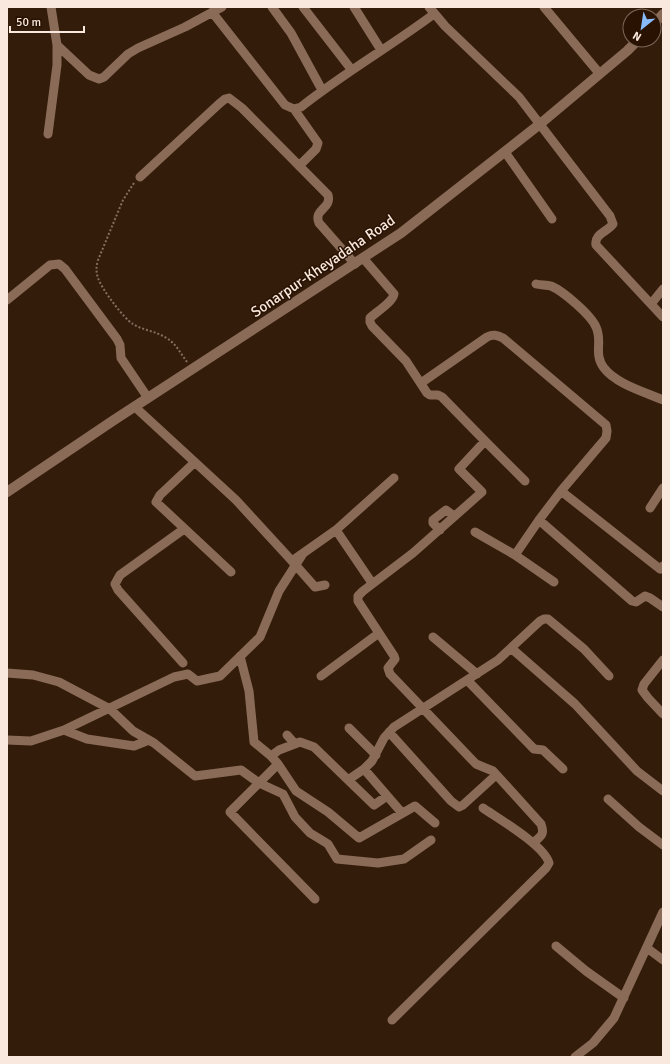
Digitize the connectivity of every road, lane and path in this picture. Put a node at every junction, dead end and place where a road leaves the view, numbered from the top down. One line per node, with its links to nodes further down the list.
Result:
1 (51, 7): 9 (street)
2 (222, 7): 8 (street)
3 (272, 7): 14 (street)
4 (303, 7): 12 (street)
5 (354, 7): 11 (street)
6 (544, 7): 13 (street)
7 (431, 10): 11 (street); 16 (street)
8 (212, 12): 9 (street); 15 (street)
9 (57, 45): 17 (street)
10 (630, 48): 13 (main road, Sonarpur-Kheyadaha Road)
11 (381, 50): 12 (street)
12 (351, 69): 14 (street)
13 (599, 74): 16 (main road, Sonarpur-Kheyadaha Road)
14 (322, 90): 15 (street)
15 (294, 109): 19 (street)
16 (540, 124): 18 (main road, Sonarpur-Kheyadaha Road); 26 (street)
17 (48, 134)
18 (505, 152): 21 (street); 22 (main road, Sonarpur-Kheyadaha Road)
19 (299, 166): 20 (street); 22 (street)
20 (140, 177): 28 (path)
21 (552, 219)
22 (359, 261): 28 (main road, Sonarpur-Kheyadaha Road); 29 (street)
23 (536, 284): 31 (street)
24 (663, 289): 26 (street)
25 (8, 297): 30 (street)
26 (651, 304): 27 (street)
27 (663, 317)
28 (192, 370): 30 (main road, Sonarpur-Kheyadaha Road)
29 (421, 383): 33 (street); 37 (street)
30 (148, 398): 32 (main road, Sonarpur-Kheyadaha Road)
31 (663, 400)
32 (135, 407): 34 (street); 38 (main road, Sonarpur-Kheyadaha Road)
33 (484, 441): 36 (street); 50 (street)
34 (195, 462): 42 (street); 46 (street)
35 (394, 478): 43 (street)
36 (525, 481)
37 (561, 491): 41 (street); 47 (street)
38 (7, 492)
39 (662, 493): 40 (street)
40 (650, 508)
41 (539, 520): 45 (street); 52 (street)
42 (184, 529): 48 (street); 58 (street)
43 (336, 530): 46 (street); 50 (street)
44 (475, 532): 45 (street)
45 (515, 555): 49 (street)
46 (294, 563): 51 (street); 56 (street)
47 (663, 566)
48 (231, 572)
49 (554, 582)
50 (372, 583): 53 (street)
51 (325, 585)
52 (663, 607)
53 (379, 633): 61 (street); 64 (street)
54 (433, 637): 60 (street)
55 (511, 648): 60 (street); 62 (street); 82 (street)
56 (240, 656): 65 (street); 75 (street)
57 (663, 660): 66 (street)
58 (184, 663)
59 (7, 673): 65 (street)
60 (477, 674): 63 (street)
61 (321, 676)
62 (609, 676)
63 (467, 680): 64 (street); 78 (street)
64 (423, 708): 69 (street); 79 (street)
65 (110, 709): 68 (street); 72 (street)
66 (663, 714)
67 (349, 728): 74 (street)
68 (64, 730): 71 (street); 72 (street)
69 (389, 732): 74 (street); 79 (street)
70 (287, 735): 73 (street)
71 (7, 740)
72 (149, 740): 81 (street)
73 (295, 744): 75 (street); 80 (street)
74 (376, 755): 77 (street)
75 (271, 756): 76 (street)
76 (278, 764): 81 (street); 86 (street)
77 (364, 769): 80 (street); 83 (street)
78 (563, 770)
79 (496, 775): 89 (street)
80 (348, 780): 83 (street)
81 (259, 783): 88 (street); 91 (street)
82 (663, 791)
83 (387, 796): 86 (street)
84 (608, 799): 90 (street)
85 (482, 808): 89 (street)
86 (402, 813): 87 (street)
87 (435, 823)
88 (431, 840)
89 (533, 843): 97 (street)
90 (663, 845)
91 (315, 899)
92 (663, 912): 94 (street)
93 (556, 946): 96 (street)
94 (647, 948): 95 (street); 96 (street)
95 (663, 960)
96 (624, 998): 98 (street)
97 (392, 1020)
98 (575, 1057)

